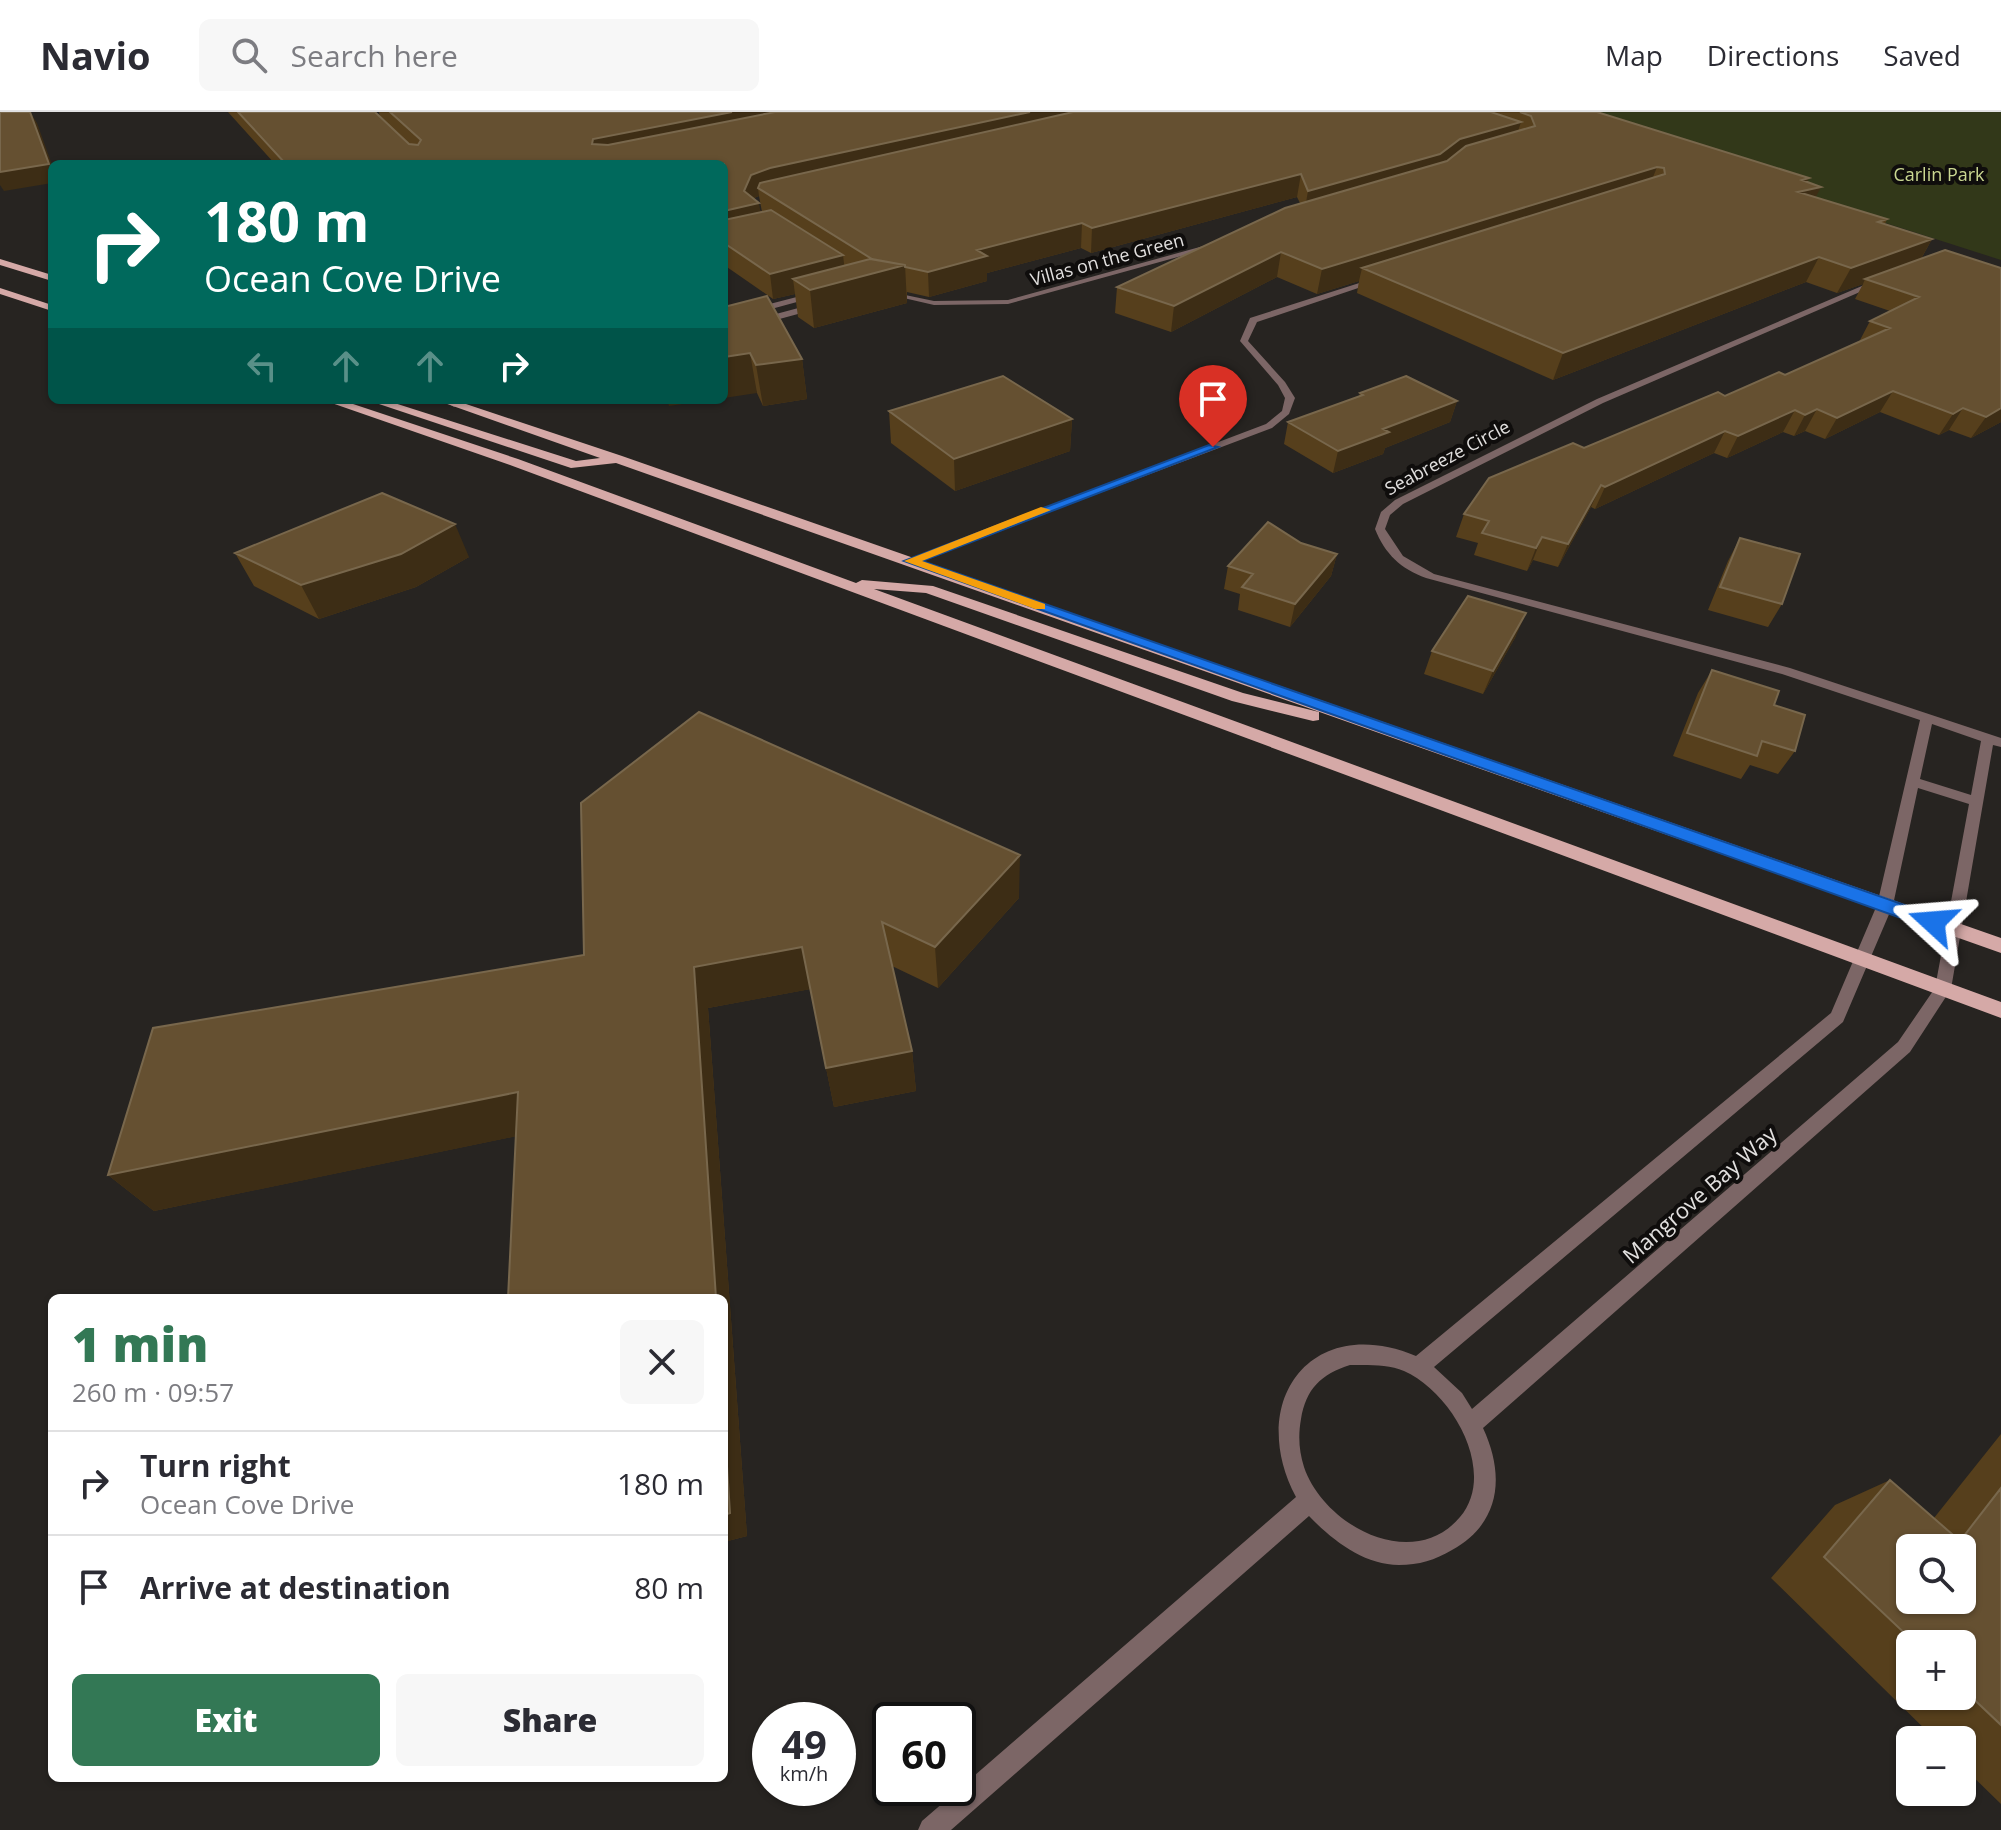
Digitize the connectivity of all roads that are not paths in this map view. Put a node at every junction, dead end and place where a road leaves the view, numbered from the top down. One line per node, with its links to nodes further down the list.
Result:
1 (1227, 242): 9 (street, Villas on the Green)
2 (0, 262): 4 (main road)
3 (0, 273): 4 (main road)
4 (48, 277)
5 (1389, 277): 18 (street)
6 (1886, 280): 20 (street, Seabreeze Circle)
7 (829, 290): 12 (street)
8 (0, 291): 11 (main road)
9 (873, 291)
10 (828, 303): 13 (street)
11 (48, 307)
12 (728, 318)
13 (728, 330)
14 (341, 404): 19 (main road)
15 (385, 404): 17 (main road)
16 (454, 404): 17 (main road)
17 (620, 459): 18 (main road)
18 (910, 561): 22 (main road)
19 (844, 584): 22 (main road); 28 (main road)
20 (1927, 718): 21 (street, Seabreeze Circle); 23 (street)
21 (1994, 740): 24 (street, Seabreeze Circle)
22 (1422, 743): 25 (main road)
23 (1913, 782): 24 (street); 25 (street)
24 (1977, 802): 26 (street, Seabreeze Circle)
25 (1885, 905): 26 (main road); 28 (street)
26 (1956, 930): 27 (main road); 29 (street, Seabreeze Circle)
27 (2001, 946)
28 (1865, 959): 29 (main road); 31 (street, Mangrove Bay Way)
29 (1943, 989): 30 (main road); 32 (street, Mangrove Bay Way)
30 (2001, 1010)
31 (1418, 1367): 32 (street); 33 (street)
32 (1472, 1423): 33 (street)
33 (1309, 1501): 34 (street)
34 (931, 1830)

